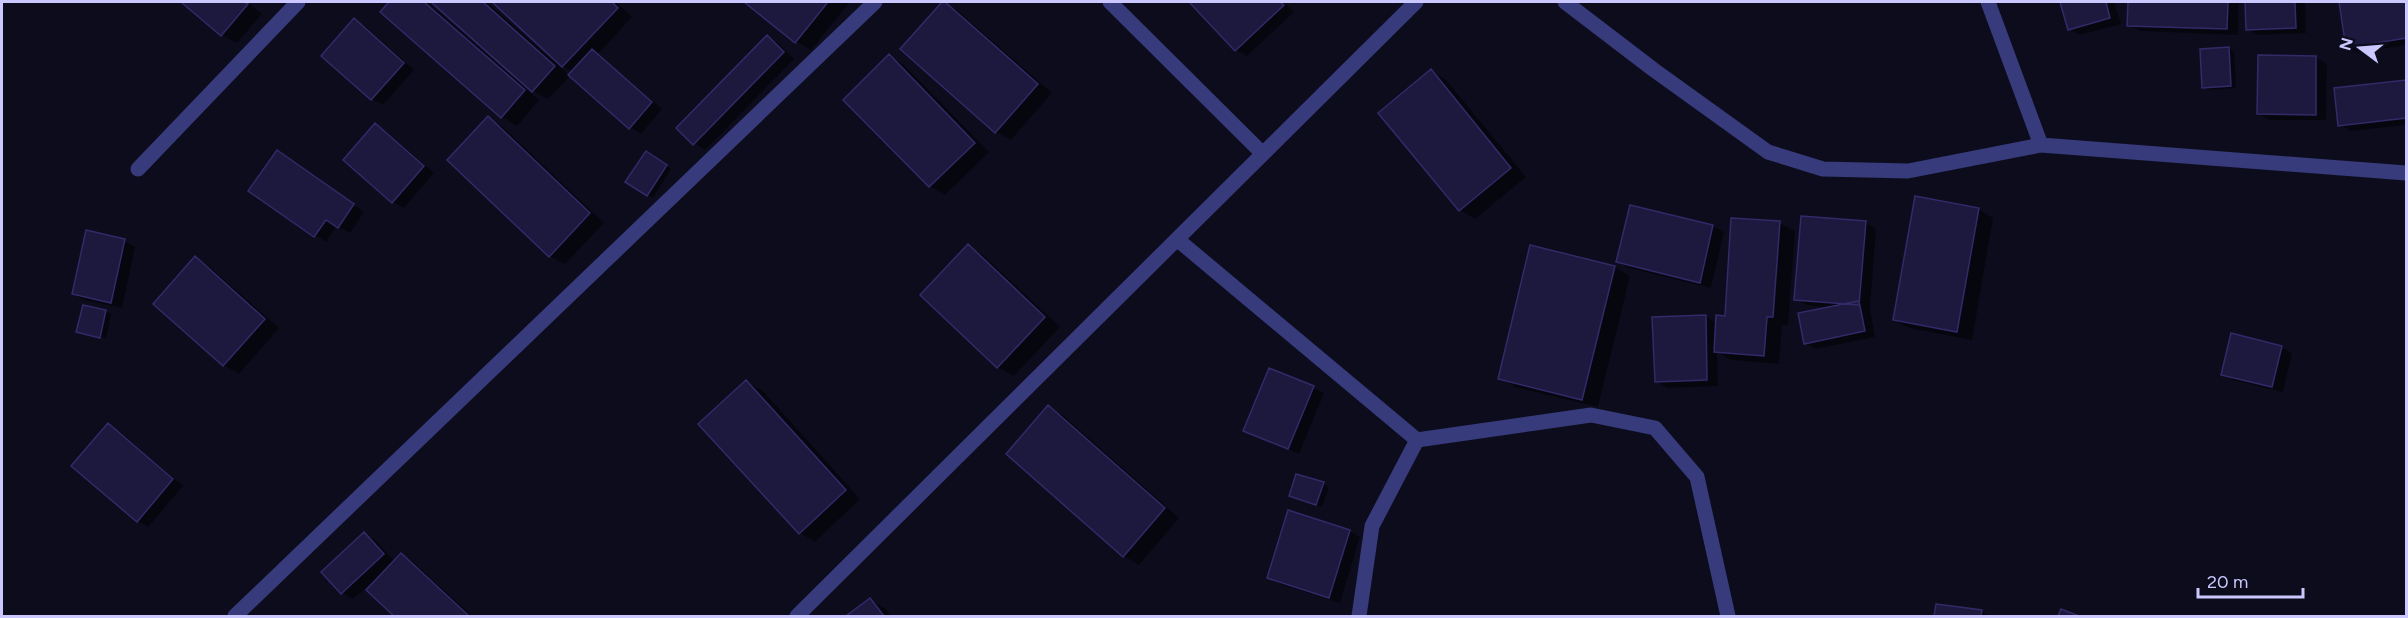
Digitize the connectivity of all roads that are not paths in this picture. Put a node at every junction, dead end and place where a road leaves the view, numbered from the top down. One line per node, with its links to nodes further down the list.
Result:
1 (298, 2): 9 (street)
2 (875, 2): 13 (street)
3 (1110, 2): 8 (street)
4 (1416, 2): 8 (street)
5 (1565, 2): 7 (street)
6 (1988, 2): 7 (street)
7 (2041, 145): 10 (street)
8 (1263, 154): 11 (street)
9 (138, 169)
10 (2406, 173)
11 (1178, 240): 12 (street); 14 (street)
12 (1417, 440): 15 (street); 16 (street)
13 (235, 616)
14 (797, 616)
15 (1359, 616)
16 (1728, 616)

